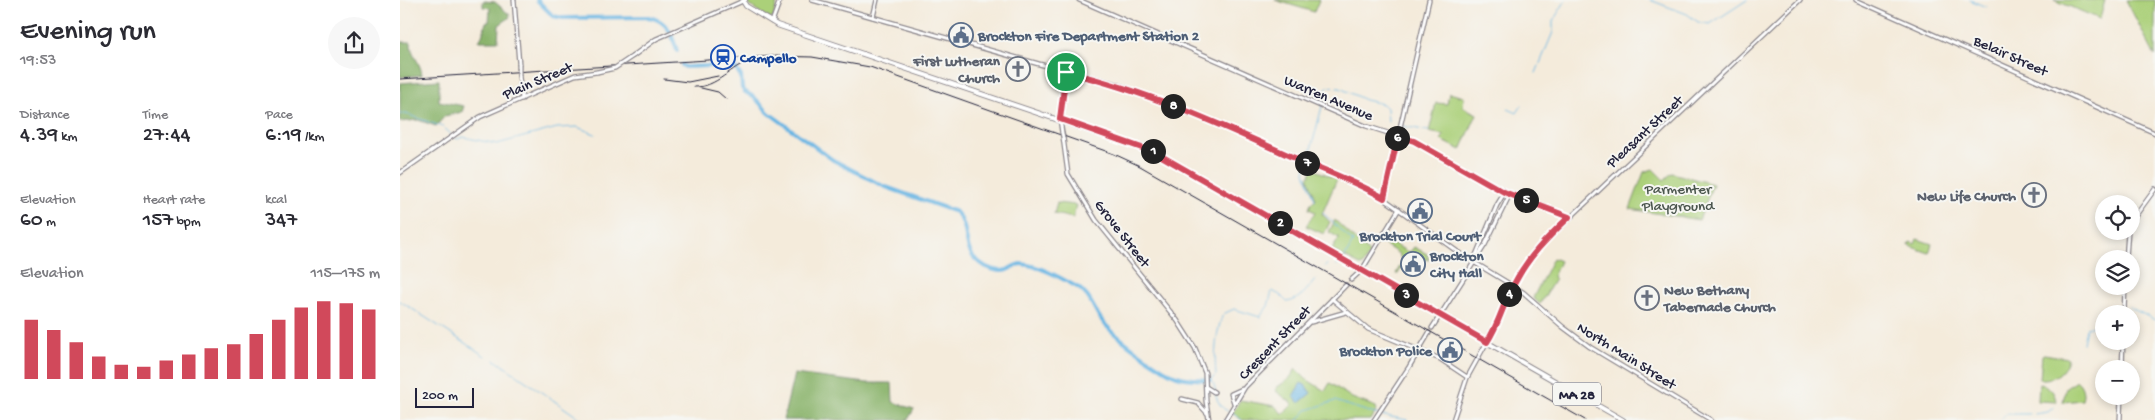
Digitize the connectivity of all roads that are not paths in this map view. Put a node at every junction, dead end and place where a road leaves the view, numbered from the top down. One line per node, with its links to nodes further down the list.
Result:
1 (514, 0): 14 (main road, bridge)
2 (780, 0): 12 (main road)
3 (812, 0): 10 (main road, North Main Street)
4 (877, 0): 11 (main road)
5 (1079, 0): 17 (main road, Warren Avenue)
6 (1429, 0): 17 (main road)
7 (1800, 0): 27 (main road, Pleasant Street)
8 (1856, 0): 16 (main road, Belair Street)
9 (744, 1): 12 (main road, MA 28); 14 (main road, Plain Street, bridge)
10 (827, 2): 11 (main road, North Main Street)
11 (873, 17): 13 (main road, North Main Street)
12 (772, 22): 15 (main road, MA 28)
13 (1066, 72): 15 (main road, Grove Street); 22 (main road, North Main Street)
14 (522, 98): 18 (main road, Plain Street)
15 (1060, 119): 30 (main road, MA 28); 43 (main road, Grove Street)
16 (2155, 133)
17 (1398, 136): 20 (main road, Warren Avenue); 22 (main road)
18 (400, 173)
19 (2155, 189): 26 (main road)
20 (1505, 192): 21 (main road, Warren Avenue); 23 (main road)
21 (1510, 194): 24 (main road); 27 (main road, Warren Avenue)
22 (1384, 198): 25 (main road, North Main Street)
23 (1498, 203): 24 (main road); 28 (main road)
24 (1503, 206): 28 (main road)
25 (1399, 209): 29 (main road, North Main Street); 30 (main road)
26 (2140, 210)
27 (1569, 217): 33 (main road, Pleasant Street)
28 (1482, 246): 29 (main road)
29 (1473, 262): 33 (main road, North Main Street); 36 (main road)
30 (1362, 270): 31 (main road); 36 (main road, MA 28)
31 (1351, 280)
32 (1346, 285): 34 (main road, Crescent Street)
33 (1513, 285): 40 (main road, Pleasant Street); 55 (main road, North Main Street)
34 (1332, 299): 35 (main road); 37 (main road, Crescent Street)
35 (1346, 312): 37 (main road); 41 (main road)
36 (1440, 315): 38 (main road); 40 (main road, MA 28)
37 (1309, 323): 44 (main road, Crescent Street)
38 (1432, 328)
39 (1429, 333): 41 (main road)
40 (1487, 342): 42 (main road, Pleasant Street); 54 (main road, MA 28)
41 (1418, 350): 42 (main road); 52 (main road)
42 (1467, 377): 53 (main road, Pleasant Street)
43 (1206, 384): 45 (main road); 49 (main road, Grove Street)
44 (1245, 387): 47 (main road, Crescent Street); 47 (main road)
45 (1214, 392)
46 (1182, 400): 49 (main road)
47 (1234, 403): 51 (main road, Crescent Street)
48 (2121, 405): 56 (main road)
49 (1207, 413): 50 (main road, Grove Street)
50 (1209, 420)
51 (1225, 420)
52 (1374, 420)
53 (1452, 420)
54 (1623, 420)
55 (1711, 420)
56 (2120, 420)

